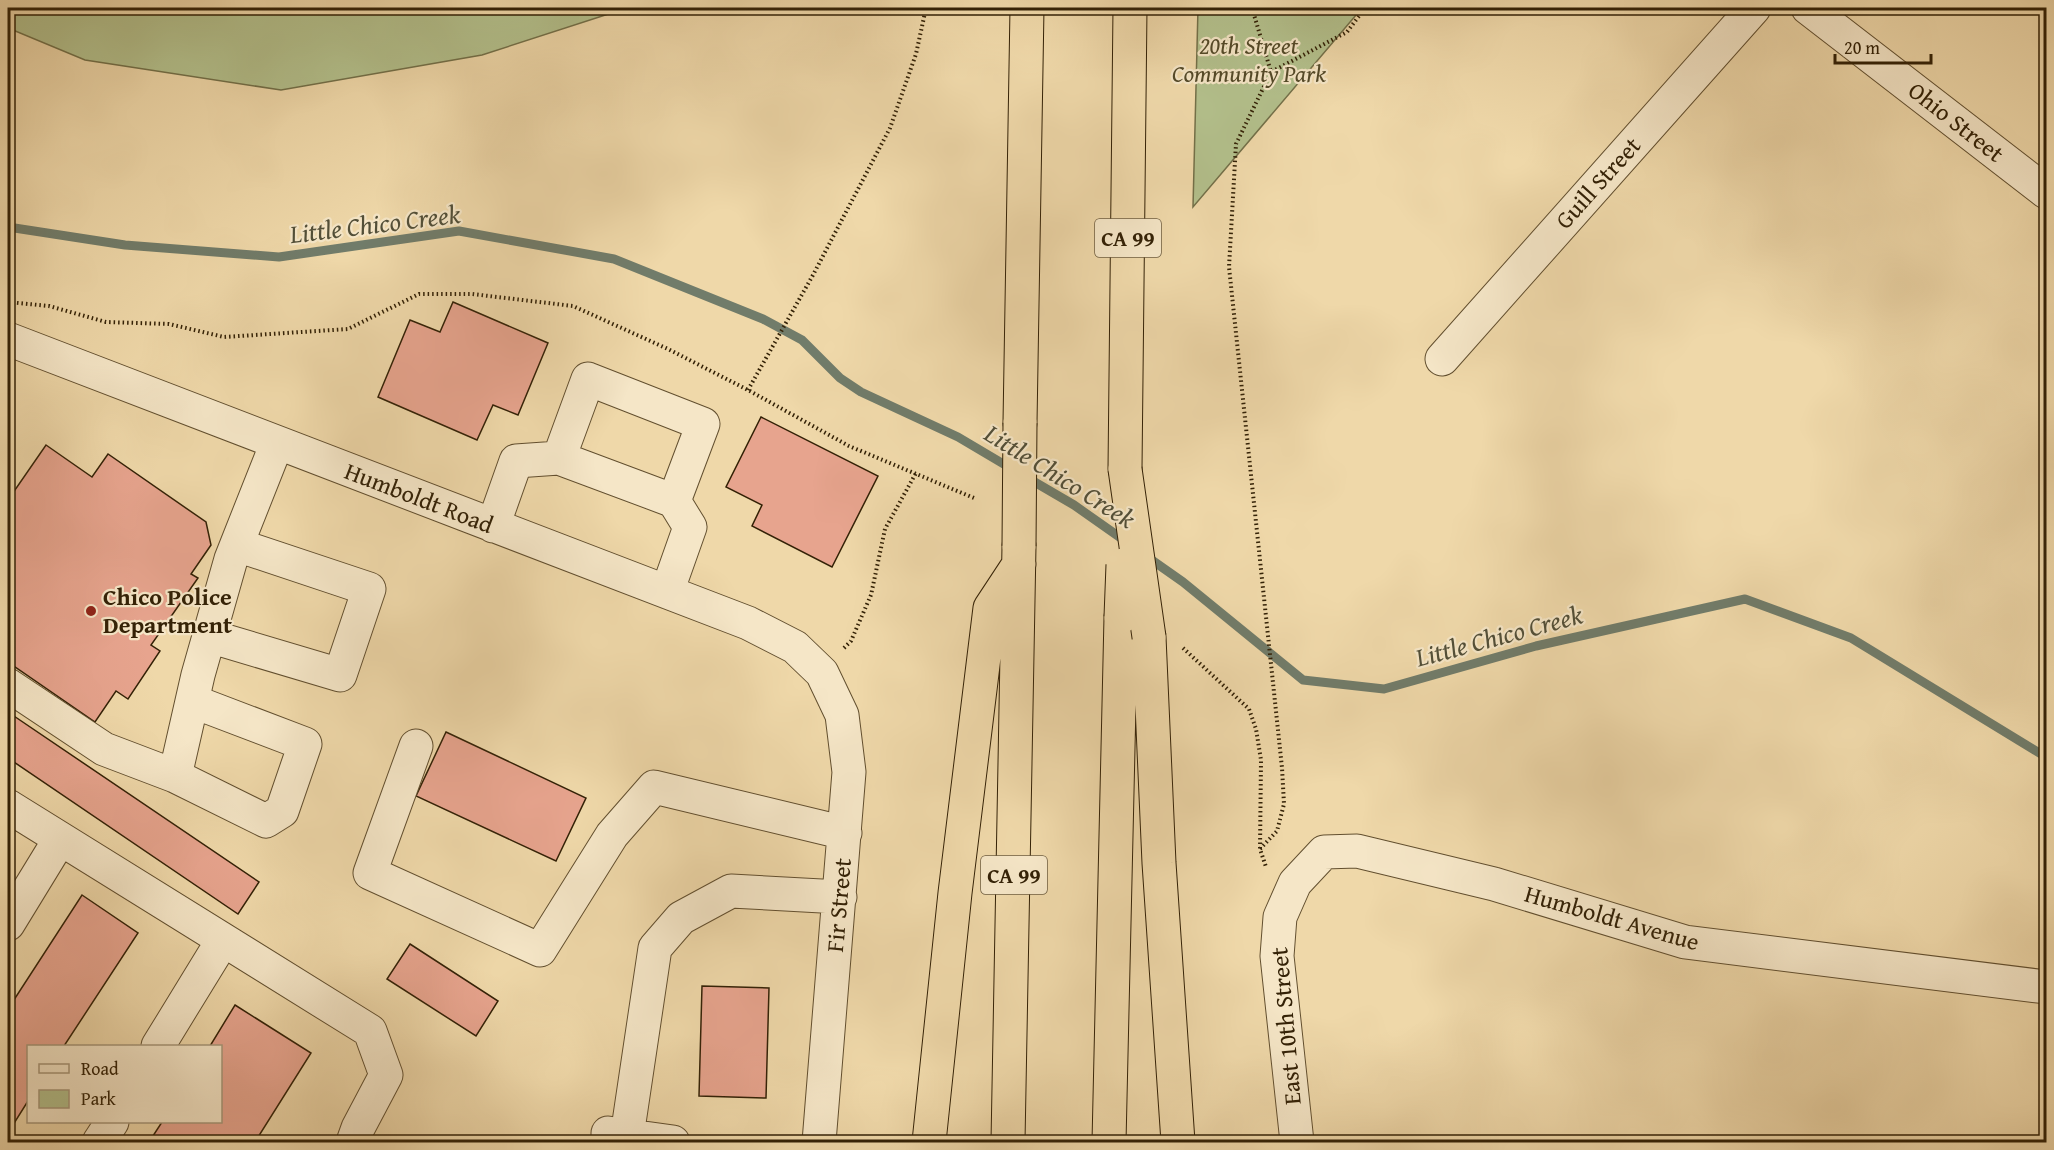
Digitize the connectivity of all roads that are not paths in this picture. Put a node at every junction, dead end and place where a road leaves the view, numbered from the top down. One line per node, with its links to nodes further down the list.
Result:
1 (1027, 8): 14 (highway, CA 99, bridge)
2 (1130, 8): 10 (highway, CA 99)
3 (1754, 8): 7 (street, Guill Street)
4 (1808, 8): 5 (street, Ohio Street)
5 (2046, 192)
6 (8, 339): 8 (street, Humboldt Road)
7 (1442, 359)
8 (277, 443): 12 (street, Humboldt Road); 13 (street)
9 (559, 458): 11 (street); 11 (street); 12 (street)
10 (1125, 469): 39 (highway, CA 99, bridge); 40 (highway, bridge)
11 (674, 501): 15 (street)
12 (493, 526): 15 (street, Humboldt Road)
13 (237, 545): 16 (street); 16 (street)
14 (1019, 555): 37 (highway); 38 (highway, CA 99)
15 (667, 592): 17 (street, Humboldt Road)
16 (209, 636): 19 (street)
17 (822, 672): 23 (street, Fir Street)
18 (8, 685): 21 (street)
19 (192, 701): 21 (street); 21 (street)
20 (416, 746): 23 (street)
21 (175, 776)
22 (8, 806): 24 (street)
23 (845, 833): 26 (street, Fir Street)
24 (60, 839): 27 (street); 28 (street)
25 (1324, 852): 29 (street, Humboldt Avenue); 41 (street, East 10th Street)
26 (840, 897): 32 (street); 36 (street, Fir Street)
27 (8, 924)
28 (223, 940): 30 (street); 34 (street)
29 (2046, 987)
30 (159, 1045)
31 (111, 1123): 33 (street)
32 (617, 1139): 35 (street)
33 (99, 1143)
34 (353, 1143)
35 (673, 1143)
36 (819, 1143)
37 (929, 1143)
38 (1008, 1143)
39 (1108, 1143)
40 (1178, 1143)
41 (1297, 1143)

